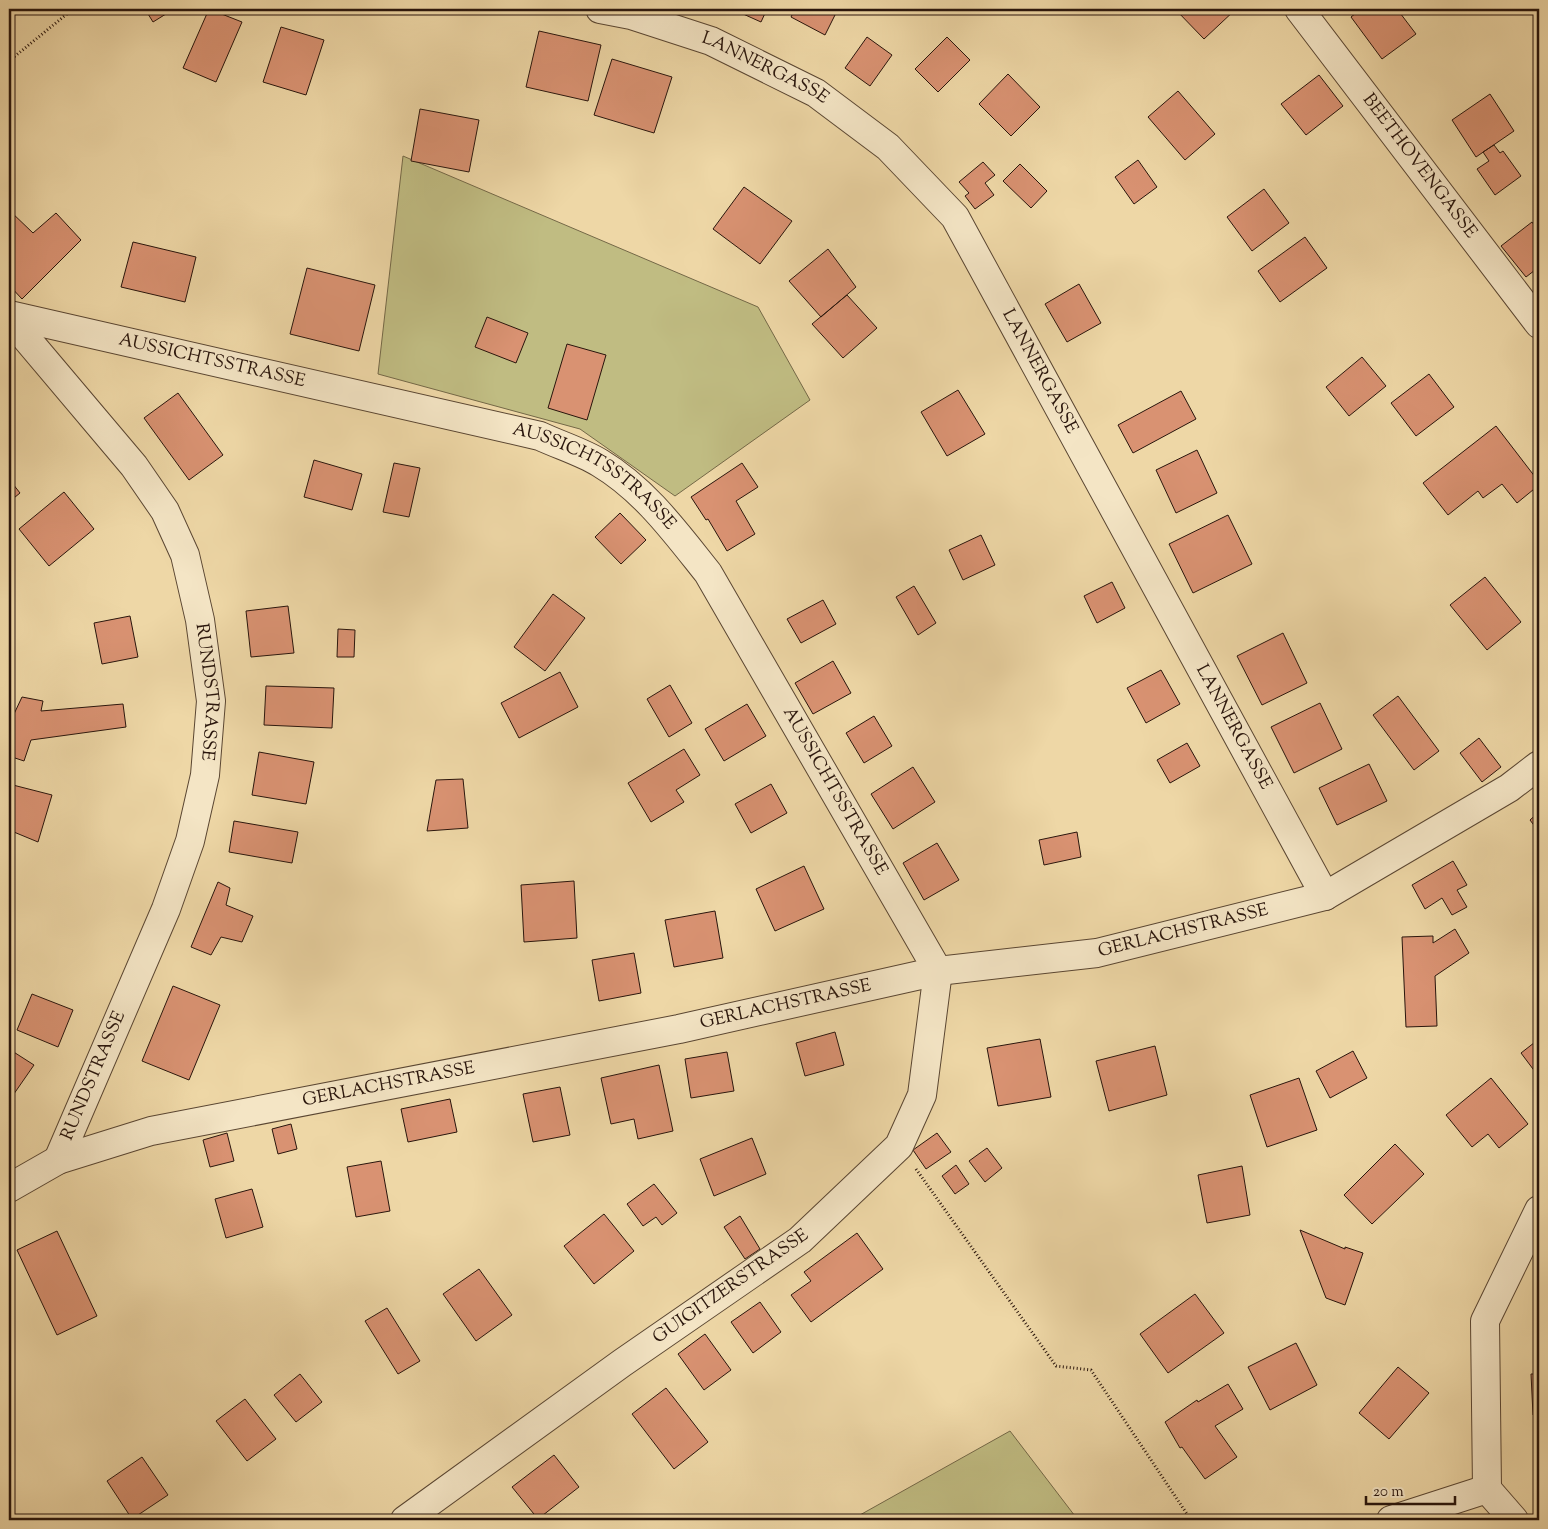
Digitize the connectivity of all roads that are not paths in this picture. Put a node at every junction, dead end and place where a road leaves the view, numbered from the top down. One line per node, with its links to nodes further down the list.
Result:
1 (600, 9): 6 (street, LANNERGASSE)
2 (1299, 9): 4 (street, BEETHOVENGASSE)
3 (9, 317): 7 (street, AUSSICHTSSTRASSE); 8 (street, RUNDSTRASSE)
4 (1539, 324)
5 (1539, 765): 6 (street, GERLACHSTRASSE)
6 (1325, 896): 7 (street, GERLACHSTRASSE)
7 (938, 971): 8 (street, GERLACHSTRASSE); 12 (street, GUIGITZERSTRASSE)
8 (58, 1160): 9 (street, GERLACHSTRASSE)
9 (9, 1188)
10 (1539, 1210): 11 (street)
11 (1486, 1489): 13 (street); 14 (street)
12 (405, 1520)
13 (1391, 1520)
14 (1514, 1520)

